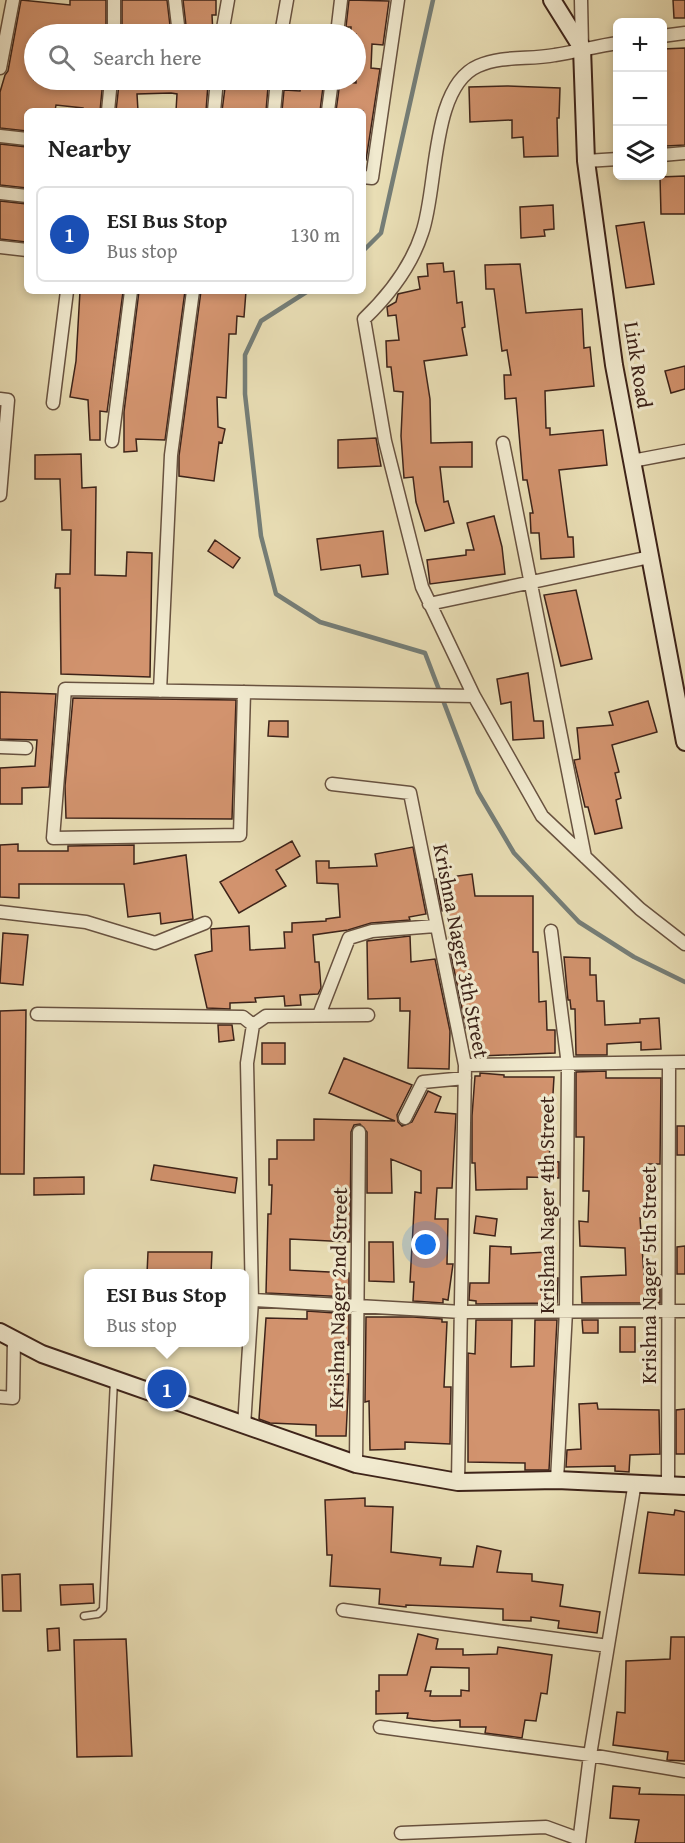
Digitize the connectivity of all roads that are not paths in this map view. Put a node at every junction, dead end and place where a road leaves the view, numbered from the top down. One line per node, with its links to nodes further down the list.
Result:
1 (13, 0): 19 (street)
2 (114, 0): 10 (street)
3 (175, 0): 11 (street)
4 (228, 0): 12 (street)
5 (287, 0): 13 (street)
6 (342, 0): 14 (street)
7 (398, 0): 34 (street)
8 (552, 0): 18 (street, Link Road)
9 (581, 0): 18 (street)
10 (114, 24)
11 (178, 24)
12 (224, 24)
13 (283, 24)
14 (338, 24)
15 (685, 33): 16 (street)
16 (667, 35)
17 (613, 44): 18 (street)
18 (582, 48): 33 (street, Link Road); 52 (street)
19 (0, 68)
20 (110, 90): 24 (street)
21 (216, 90): 25 (street)
22 (276, 90): 26 (street)
23 (331, 90): 27 (street)
24 (108, 108)
25 (214, 108)
26 (274, 108)
27 (328, 108)
28 (0, 136): 29 (street)
29 (24, 139)
30 (685, 153): 31 (street)
31 (667, 155)
32 (613, 159): 33 (street)
33 (586, 161): 47 (street, Link Road)
34 (366, 177)
35 (0, 193): 36 (street)
36 (24, 196)
37 (0, 247): 38 (street)
38 (24, 250)
39 (67, 294): 43 (street)
40 (131, 294): 44 (street)
41 (192, 294): 53 (street)
42 (0, 399): 48 (street)
43 (53, 403)
44 (112, 441)
45 (503, 443): 51 (street)
46 (685, 451): 47 (street)
47 (632, 461): 50 (street, Link Road)
48 (1, 475): 49 (street)
49 (0, 495)
50 (650, 557): 51 (street); 56 (street, Link Road)
51 (530, 581): 52 (street); 61 (street)
52 (429, 604): 55 (street)
53 (160, 691): 54 (street); 54 (street)
54 (244, 692): 55 (street)
55 (474, 696): 61 (street)
56 (682, 712): 57 (street, Link Road)
57 (685, 742)
58 (0, 747): 59 (street)
59 (26, 747)
60 (332, 784): 64 (street, Krishna Nager 3th Street)
61 (585, 857): 66 (street)
62 (0, 912): 63 (street)
63 (205, 923)
64 (435, 926): 68 (street); 73 (street, Krishna Nager 3th Street)
65 (551, 932): 74 (street, Krishna Nager 4th Street)
66 (685, 944)
67 (37, 1014): 70 (street)
68 (319, 1015): 69 (street); 70 (street)
69 (368, 1015)
70 (253, 1025): 78 (street)
71 (685, 1062): 72 (street)
72 (669, 1064): 74 (street); 83 (street, Krishna Nager 5th Street)
73 (465, 1065): 74 (street); 75 (street, Krishna Nager 3th Street)
74 (568, 1065): 80 (street, Krishna Nager 4th Street)
75 (465, 1078): 76 (street); 82 (street, Krishna Nager 3th Street)
76 (405, 1118)
77 (359, 1132): 79 (street, Krishna Nager 2nd Street)
78 (252, 1300): 79 (street); 87 (street)
79 (358, 1307): 82 (street); 88 (street, Krishna Nager 2nd Street)
80 (566, 1311): 82 (street); 83 (street); 89 (street, Krishna Nager 4th Street)
81 (685, 1311): 83 (street)
82 (462, 1312): 90 (street, Krishna Nager 3th Street)
83 (668, 1312): 92 (street, Krishna Nager 5th Street)
84 (7, 1335): 85 (street); 86 (street)
85 (114, 1380): 87 (street); 95 (lane)
86 (0, 1396)
87 (244, 1426): 88 (street)
88 (356, 1464): 90 (street)
89 (557, 1480): 90 (street); 91 (street)
90 (458, 1482)
91 (635, 1482): 92 (street); 96 (street)
92 (668, 1485): 93 (street)
93 (685, 1486)
94 (343, 1610): 96 (street)
95 (84, 1616)
96 (608, 1646): 98 (street)
97 (380, 1727): 98 (street)
98 (590, 1755): 99 (street); 101 (street)
99 (685, 1772)
100 (401, 1833): 101 (street)
101 (579, 1841)

